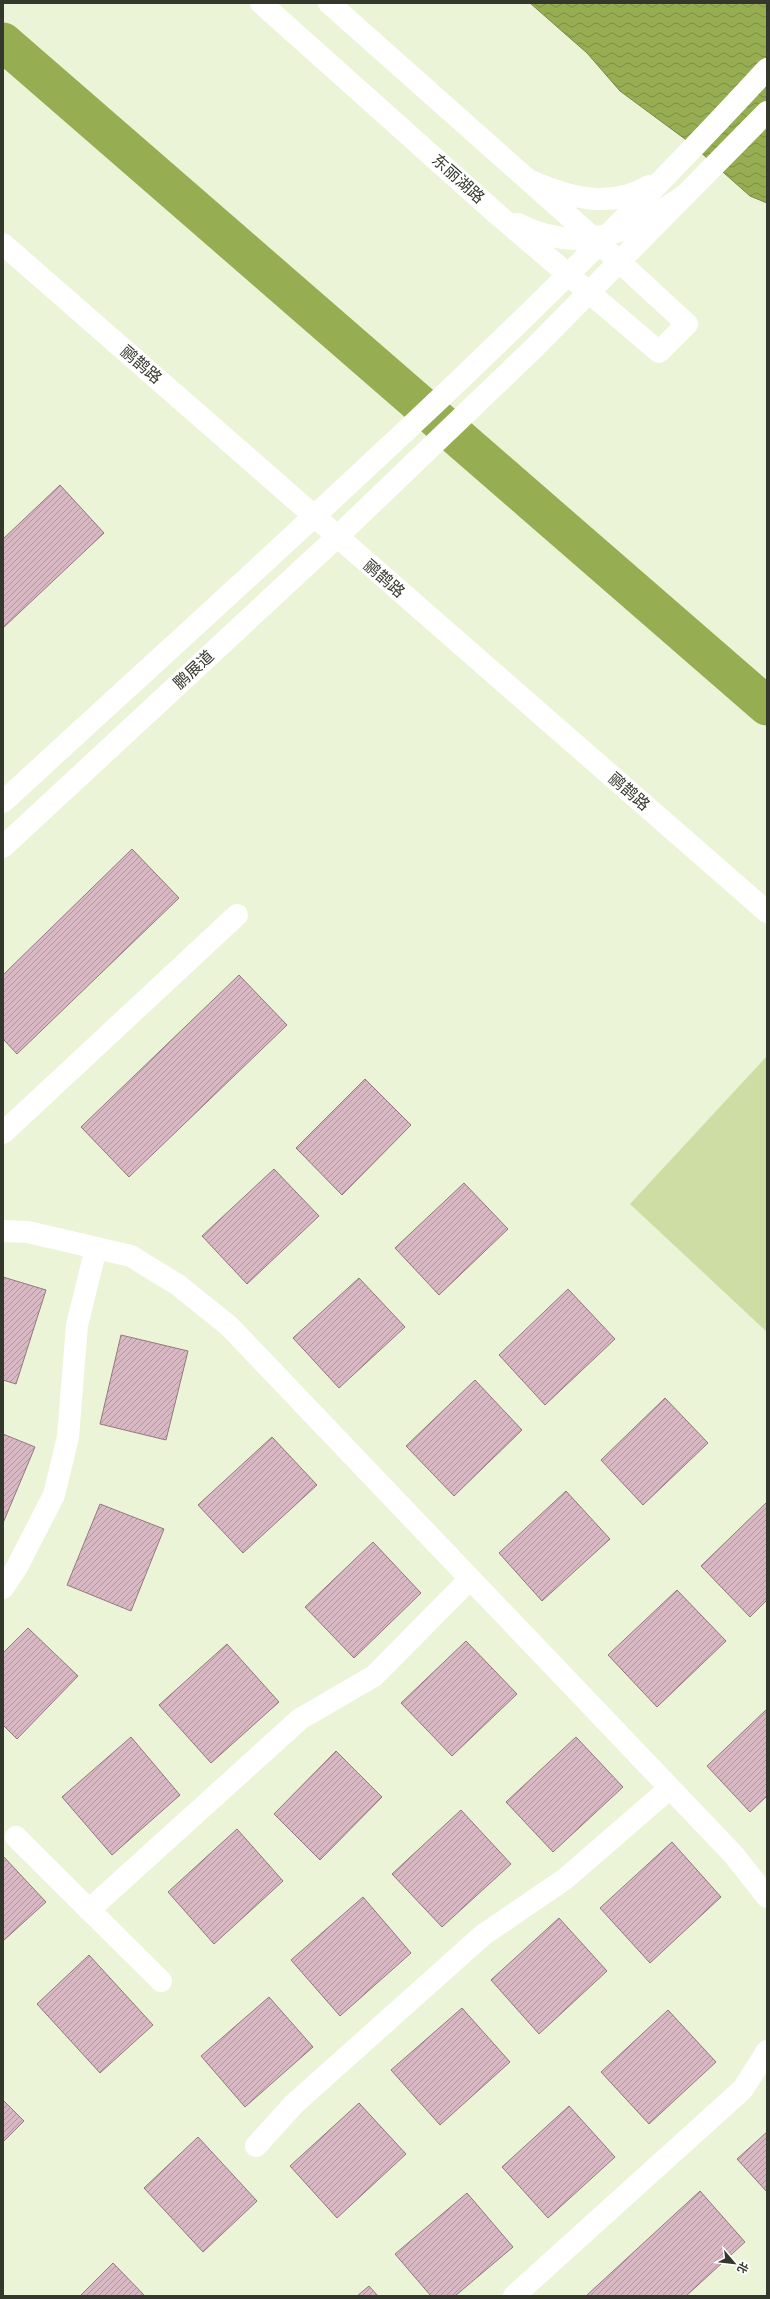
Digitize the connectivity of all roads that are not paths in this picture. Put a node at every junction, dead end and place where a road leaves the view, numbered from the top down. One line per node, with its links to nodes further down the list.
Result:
1 (261, 3): 8 (street, 东丽湖路)
2 (329, 3): 6 (street)
3 (767, 69): 5 (street, 鹏展道)
4 (767, 112): 7 (street)
5 (664, 177): 6 (street); 9 (street, 鹏展道)
6 (528, 180): 9 (street)
7 (685, 196): 9 (street); 11 (street, 鹏展道)
8 (497, 214): 9 (street); 12 (street, 东丽湖路)
9 (600, 239): 11 (street); 12 (street, 鹏展道)
10 (3, 244): 14 (street, 鹂鹊路)
11 (619, 262): 13 (street, 鹏展道); 13 (street, 东丽湖路)
12 (568, 275): 13 (street, 东丽湖路); 14 (street, 鹏展道)
13 (589, 292): 15 (street, 鹏展道)
14 (313, 517): 15 (street, 鹂鹊路); 16 (street, 鹏展道)
15 (336, 538): 17 (street, 鹏展道); 18 (street, 鹂鹊路)
16 (3, 802)
17 (3, 847)
18 (767, 912)
19 (237, 915): 20 (street)
20 (3, 1133)
21 (3, 1231): 22 (street)
22 (96, 1248): 23 (street); 24 (street)
23 (470, 1579): 25 (street); 28 (street)
24 (3, 1588)
25 (670, 1788): 27 (street); 31 (street)
26 (16, 1837): 28 (street)
27 (767, 1897)
28 (89, 1910): 29 (street)
29 (161, 1982)
30 (767, 2051): 32 (street)
31 (256, 2146)
32 (514, 2296)

